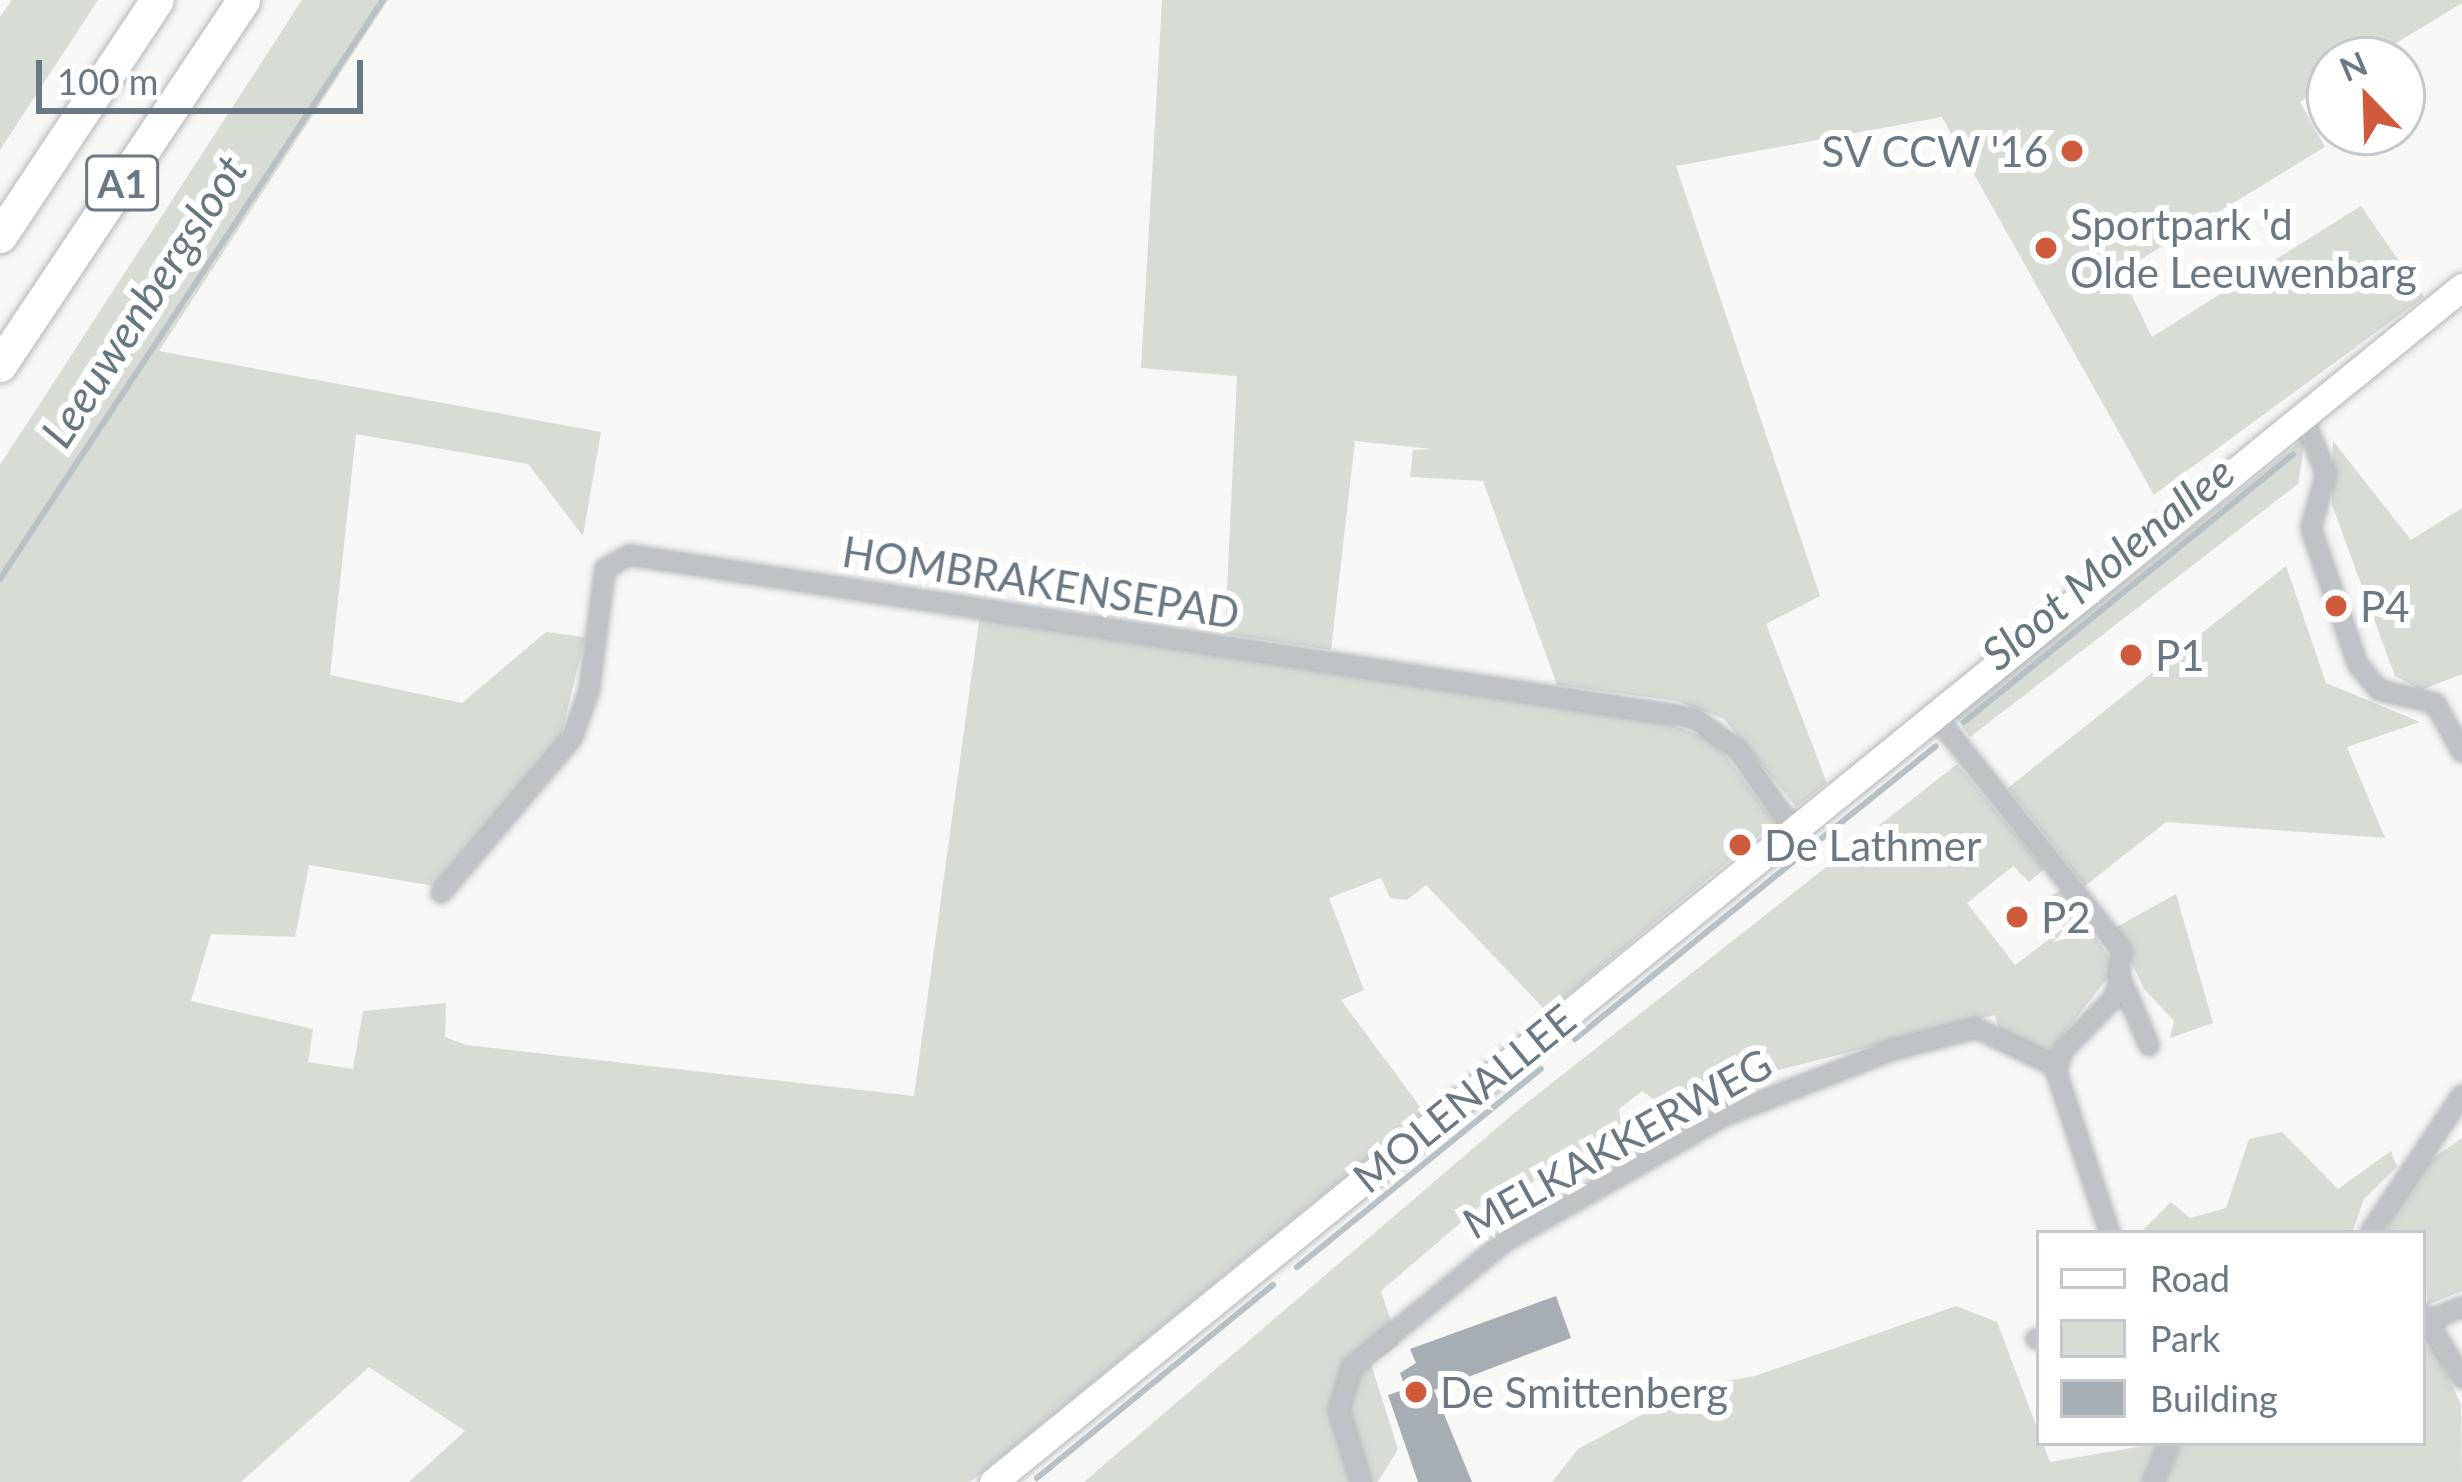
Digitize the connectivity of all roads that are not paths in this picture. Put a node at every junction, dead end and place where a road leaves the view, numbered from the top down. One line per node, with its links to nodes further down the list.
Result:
1 (158, 0): 3 (highway, A1)
2 (244, 0): 5 (highway, A1)
3 (0, 236)
4 (2462, 287): 6 (main road, MOLENALLEE)
5 (0, 365)
6 (2303, 416): 7 (main road, MOLENALLEE); 8 (street)
7 (1935, 715): 9 (main road, MOLENALLEE); 11 (street)
8 (2462, 752)
9 (1793, 830): 10 (street, HOMBRAKENSEPAD); 21 (main road, MOLENALLEE)
10 (441, 893)
11 (2122, 982): 12 (street); 13 (street)
12 (2149, 1045)
13 (2057, 1073): 15 (street); 22 (street, MELKAKKERWEG)
14 (2462, 1095): 16 (street)
15 (2109, 1230)
16 (2372, 1230)
17 (2462, 1307): 18 (street)
18 (2427, 1317): 19 (street)
19 (2462, 1378)
20 (2169, 1446): 23 (street)
21 (993, 1482)
22 (1361, 1482)
23 (2153, 1482)

